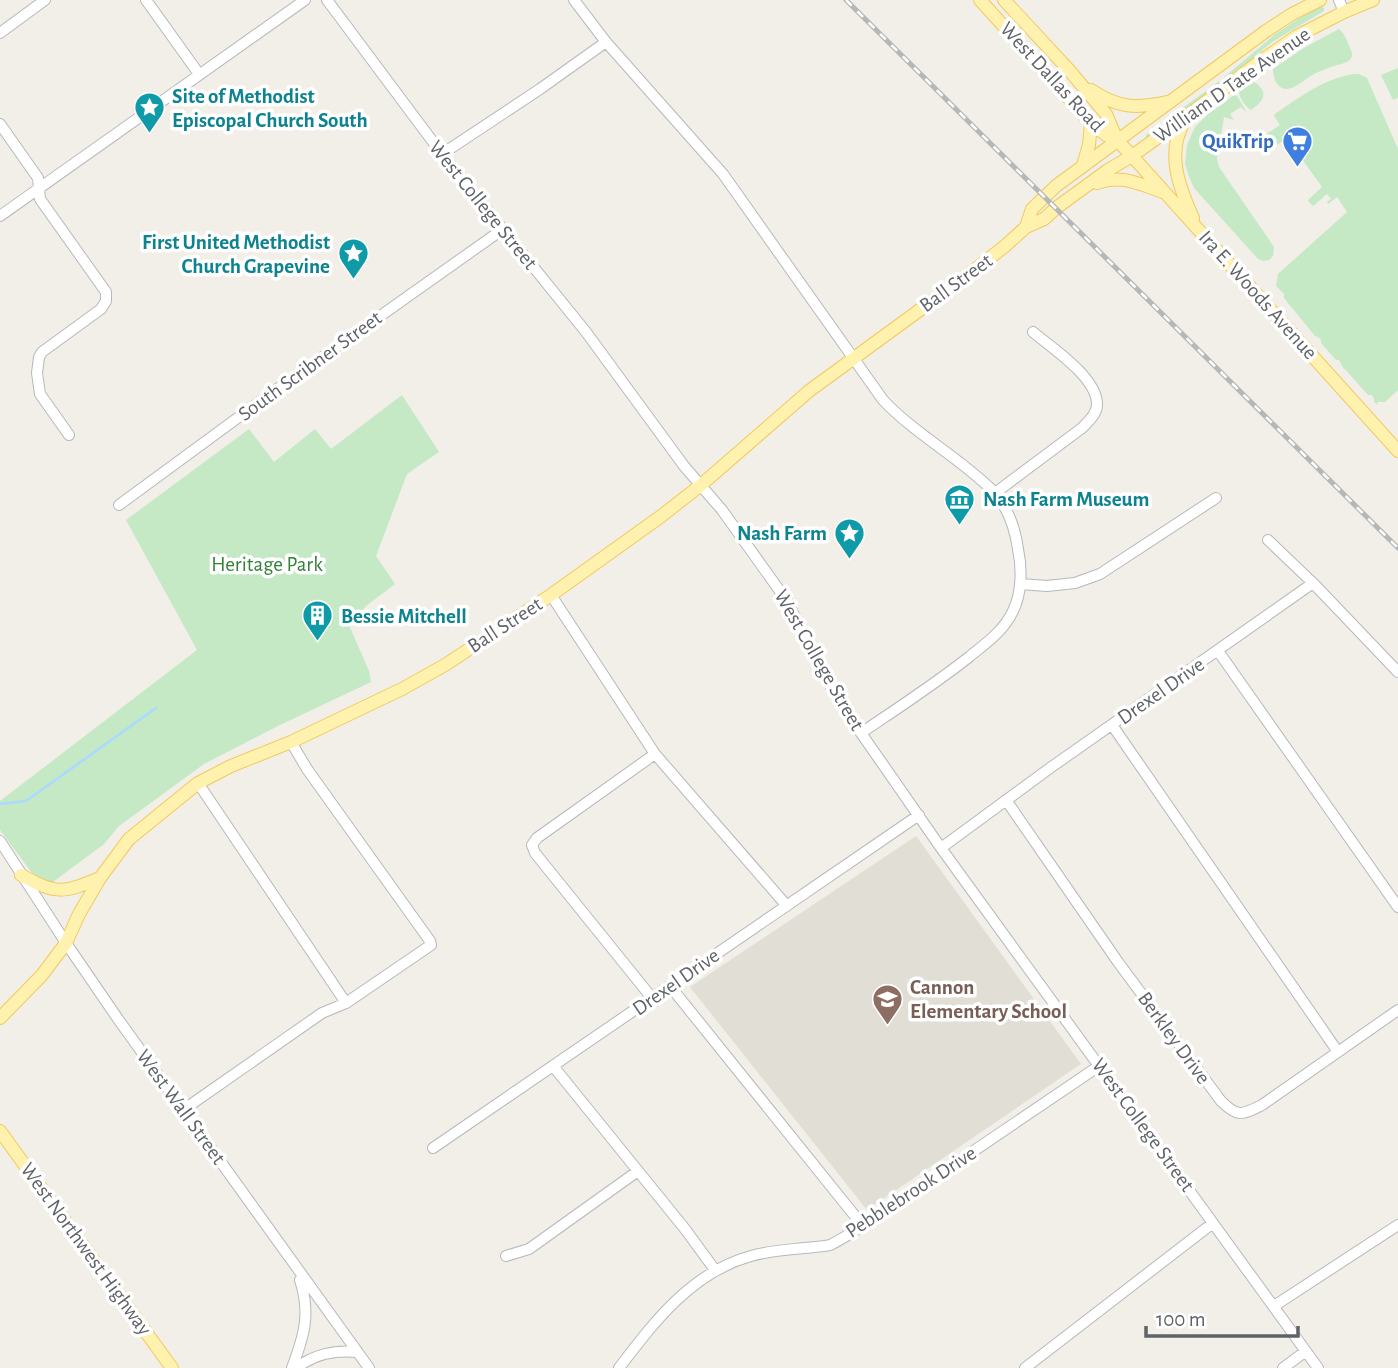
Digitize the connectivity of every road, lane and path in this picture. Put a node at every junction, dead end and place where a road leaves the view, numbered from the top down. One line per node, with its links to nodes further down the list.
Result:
1 (45, 0): 11 (street)
2 (146, 0): 14 (street)
3 (305, 0): 14 (street)
4 (327, 0): 20 (street, West College Street)
5 (574, 0): 12 (street)
6 (981, 0): 17 (main road, West Dallas Road)
7 (1004, 0): 13 (main road, West Dallas Road)
8 (1320, 0): 15 (main road, William D Tate Avenue)
9 (1373, 0): 10 (main road, William D Tate Avenue)
10 (1341, 6): 16 (main road, William D Tate Avenue)
11 (0, 33)
12 (606, 42): 20 (street); 31 (street)
13 (1069, 70): 15 (main road); 19 (main road, West Dallas Road)
14 (199, 75): 24 (street)
15 (1171, 102): 19 (main road, William D Tate Avenue)
16 (1186, 117): 21 (main road, William D Tate Avenue); 28 (main road)
17 (1091, 123): 19 (main road, West Dallas Road); 22 (main road)
18 (0, 124): 24 (street)
19 (1117, 140): 21 (main road, Ira E. Woods Avenue); 22 (main road, Ball Street)
20 (442, 154): 29 (street, West College Street)
21 (1132, 156): 23 (main road, Ball Street); 25 (main road, Ira E. Woods Avenue)
22 (1083, 165): 27 (main road, Ball Street)
23 (1086, 186): 25 (main road); 27 (main road, Ball Street)
24 (39, 188): 26 (street); 32 (street)
25 (1166, 193): 28 (main road, Ira E. Woods Avenue)
26 (0, 216)
27 (1026, 227): 31 (main road, Ball Street)
28 (1197, 228): 33 (main road, Ira E. Woods Avenue)
29 (503, 229): 34 (street, West College Street); 37 (street, South Scribner Street)
30 (1033, 332): 35 (street)
31 (853, 359): 34 (main road, Ball Street); 35 (street)
32 (69, 435)
33 (1398, 451)
34 (701, 485): 41 (main road, Ball Street); 45 (street, West College Street)
35 (995, 493): 40 (street)
36 (1216, 498): 40 (street)
37 (120, 505)
38 (1268, 540): 39 (street)
39 (1313, 583): 42 (street, Drexel Drive); 43 (street)
40 (1020, 584): 45 (street)
41 (551, 595): 46 (main road, Ball Street); 47 (street)
42 (1218, 651): 44 (street, Drexel Drive); 56 (street)
43 (1398, 672)
44 (1112, 725): 49 (street, Drexel Drive); 63 (street)
45 (861, 733): 50 (street, West College Street)
46 (291, 742): 48 (main road, Ball Street); 60 (street)
47 (655, 754): 55 (street); 59 (street)
48 (198, 783): 54 (main road, Ball Street); 60 (street)
49 (1006, 800): 52 (street, Drexel Drive); 63 (street, Berkley Drive)
50 (919, 815): 52 (street, West College Street); 55 (street, Drexel Drive)
51 (0, 841): 53 (street, West Wall Street)
52 (941, 848): 65 (street, West College Street)
53 (22, 874): 54 (main road); 57 (street, West Wall Street)
54 (100, 878): 57 (main road, Ball Street)
55 (787, 906): 58 (street, Drexel Drive)
56 (1398, 907)
57 (66, 943): 62 (main road, Ball Street); 66 (street, West Wall Street)
58 (670, 986): 59 (street, Drexel Drive); 72 (street)
59 (652, 998): 64 (street, Drexel Drive)
60 (346, 1003): 66 (street)
61 (1398, 1010): 63 (street, Berkley Drive)
62 (0, 1018)
63 (1338, 1052)
64 (553, 1066): 68 (street, Drexel Drive); 69 (street)
65 (1099, 1066): 70 (street, West College Street); 72 (street, Pebblebrook Drive)
66 (183, 1110): 74 (street, West Wall Street)
67 (0, 1131): 79 (main road, West Northwest Highway)
68 (433, 1149)
69 (638, 1171): 73 (street); 75 (street)
70 (1213, 1223): 76 (street, West College Street); 83 (street)
71 (1398, 1225): 76 (street)
72 (863, 1226): 75 (street, Pebblebrook Drive)
73 (506, 1256)
74 (296, 1267): 78 (street, West Wall Street); 80 (street)
75 (715, 1270): 82 (street, Pebblebrook Drive)
76 (1274, 1306): 77 (street, West College Street)
77 (1306, 1351): 84 (street); 85 (street, West College Street)
78 (357, 1352): 80 (street); 81 (street, West Wall Street)
79 (172, 1368)
80 (294, 1368)
81 (369, 1368)
82 (619, 1368)
83 (1025, 1368)
84 (1283, 1368)
85 (1318, 1368)

